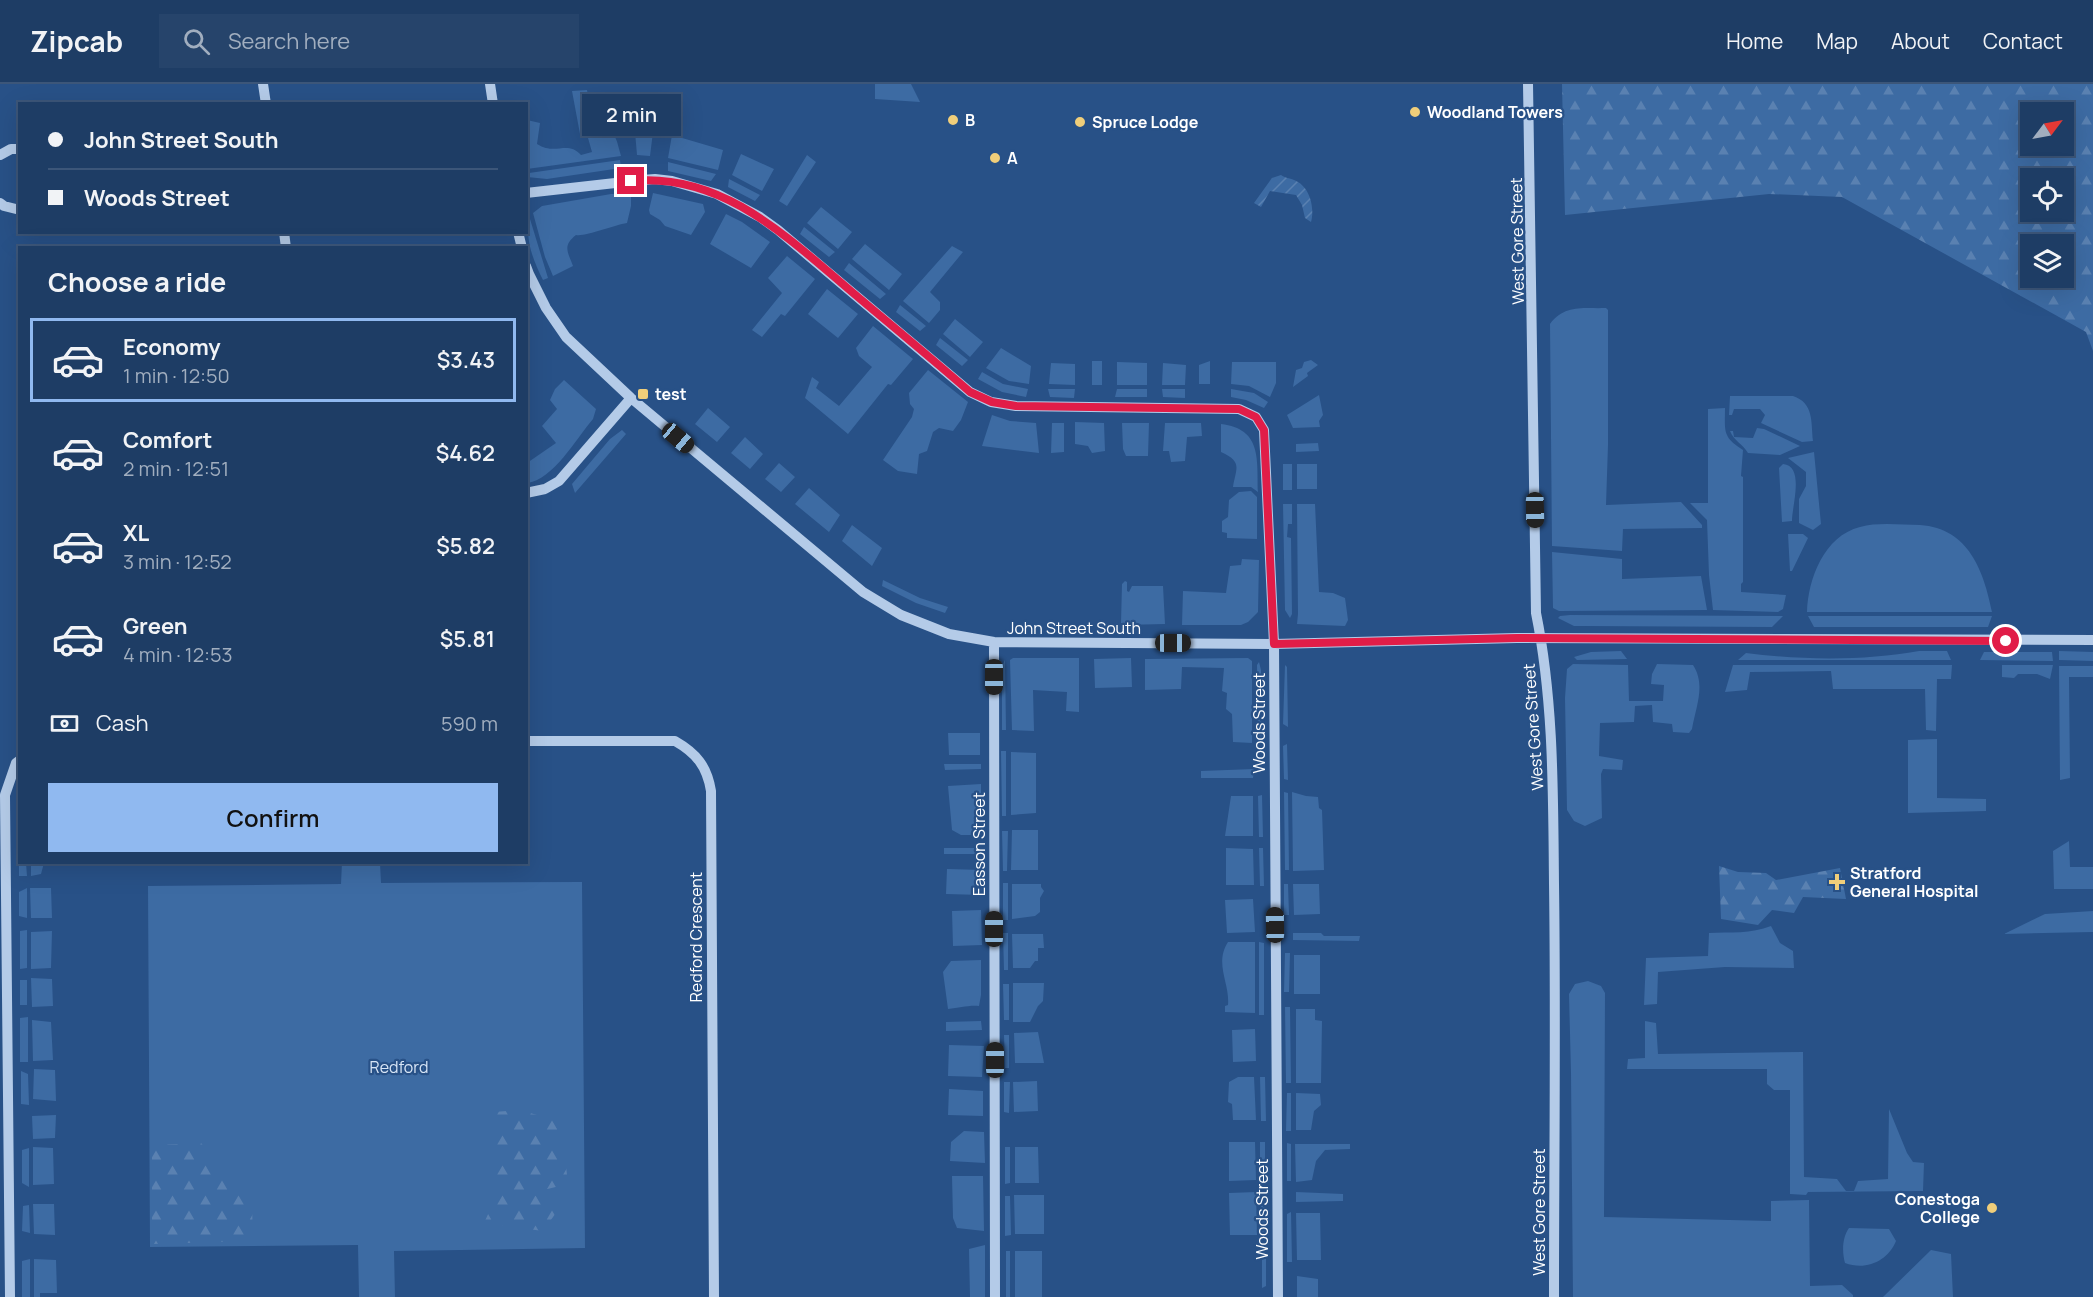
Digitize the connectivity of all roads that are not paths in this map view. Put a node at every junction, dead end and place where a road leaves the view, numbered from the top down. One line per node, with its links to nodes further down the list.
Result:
1 (263, 84): 4 (street)
2 (490, 84): 5 (street)
3 (1528, 84): 14 (street, West Gore Street)
4 (266, 102)
5 (493, 102)
6 (18, 148): 7 (street)
7 (0, 155)
8 (528, 193): 17 (street, Woods Street)
9 (0, 202): 10 (street)
10 (18, 210)
11 (528, 271): 12 (street, John Street South)
12 (631, 398): 13 (street); 16 (street, John Street South)
13 (528, 493)
14 (1541, 639): 15 (street, John Street South); 17 (street, John Street South); 24 (street, West Gore Street)
15 (2093, 640)
16 (994, 642): 17 (street, John Street South); 22 (street, Easson Street)
17 (1274, 644): 23 (street, Woods Street)
18 (528, 741): 21 (street, Redford Crescent)
19 (18, 762): 20 (street)
20 (10, 1297)
21 (714, 1297)
22 (995, 1297)
23 (1278, 1297)
24 (1554, 1297)

